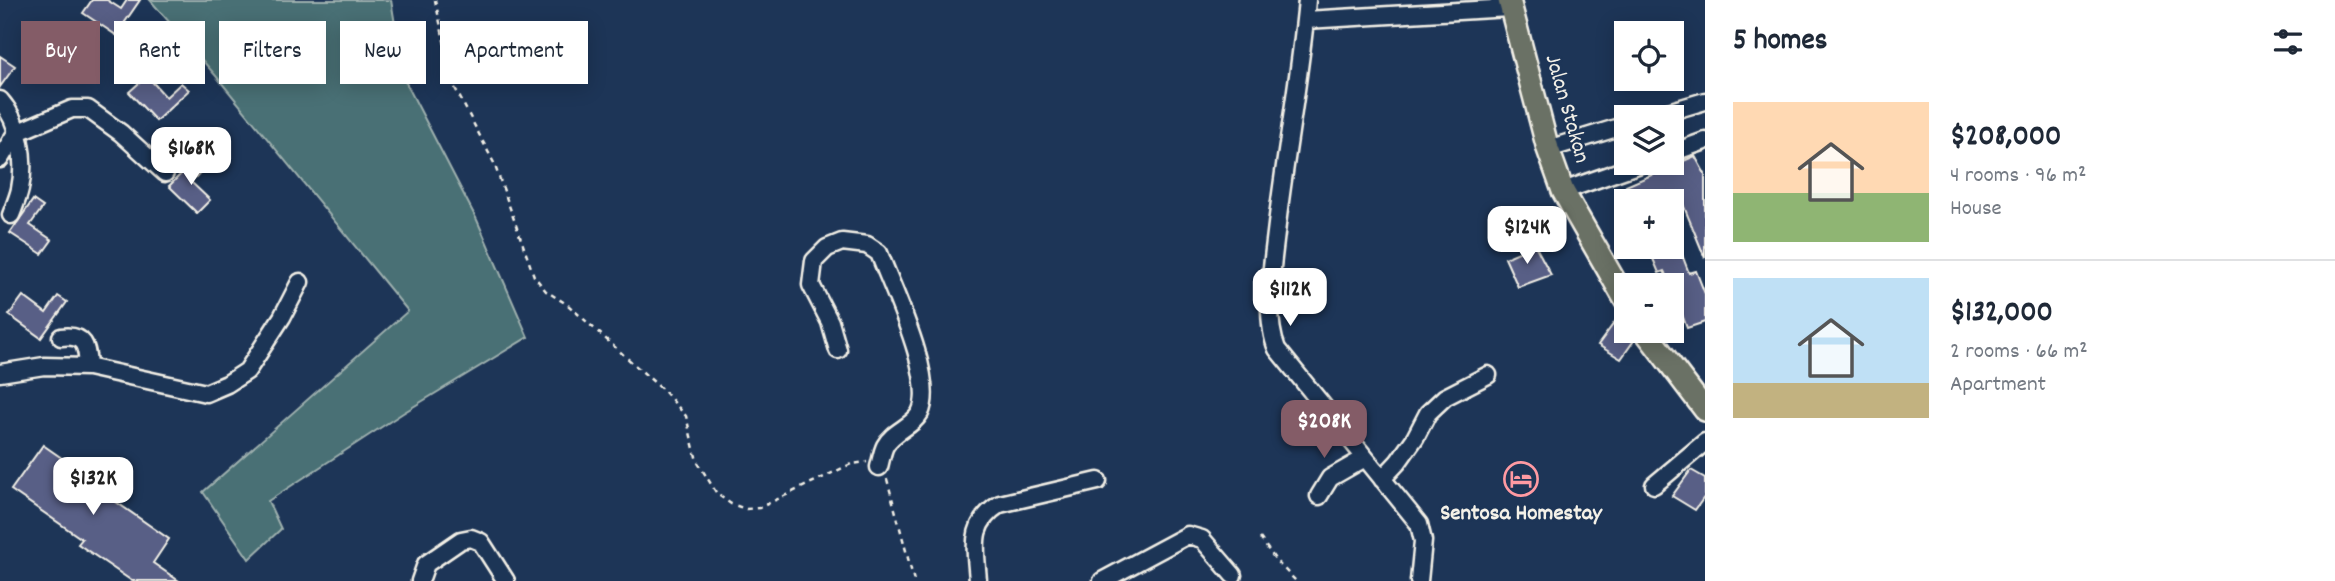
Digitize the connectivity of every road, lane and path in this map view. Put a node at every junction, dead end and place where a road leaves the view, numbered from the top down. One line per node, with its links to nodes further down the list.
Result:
1 (435, 0): 29 (path)
2 (1307, 0): 4 (street)
3 (1509, 4): 4 (street); 12 (main road, Jalan Stakan)
4 (1306, 20): 28 (street)
5 (0, 100): 9 (street)
6 (1705, 101): 7 (street)
7 (1684, 107)
8 (1614, 129): 12 (street)
9 (16, 133): 13 (street); 14 (street); 17 (street)
10 (1705, 141): 11 (street)
11 (1684, 148)
12 (1548, 149): 16 (main road, Jalan Stakan)
13 (0, 159)
14 (165, 173)
15 (1614, 173): 16 (street)
16 (1563, 191): 18 (main road, Jalan Stakan)
17 (11, 215)
18 (1614, 280)
19 (300, 282): 23 (street)
20 (61, 337): 23 (street)
21 (1654, 343): 26 (main road)
22 (838, 350): 29 (street)
23 (88, 367): 24 (street)
24 (0, 373)
25 (1488, 375): 30 (street)
26 (1705, 410)
27 (1705, 442): 32 (street)
28 (1365, 458): 30 (street); 33 (street)
29 (879, 467): 38 (path)
30 (1382, 479): 42 (street)
31 (1098, 481): 39 (street)
32 (1654, 485)
33 (1319, 496)
34 (1260, 538): 41 (path)
35 (1233, 575): 40 (street)
36 (420, 581): 37 (street)
37 (506, 581)
38 (914, 581)
39 (978, 581)
40 (1102, 581)
41 (1296, 581)
42 (1419, 581)

